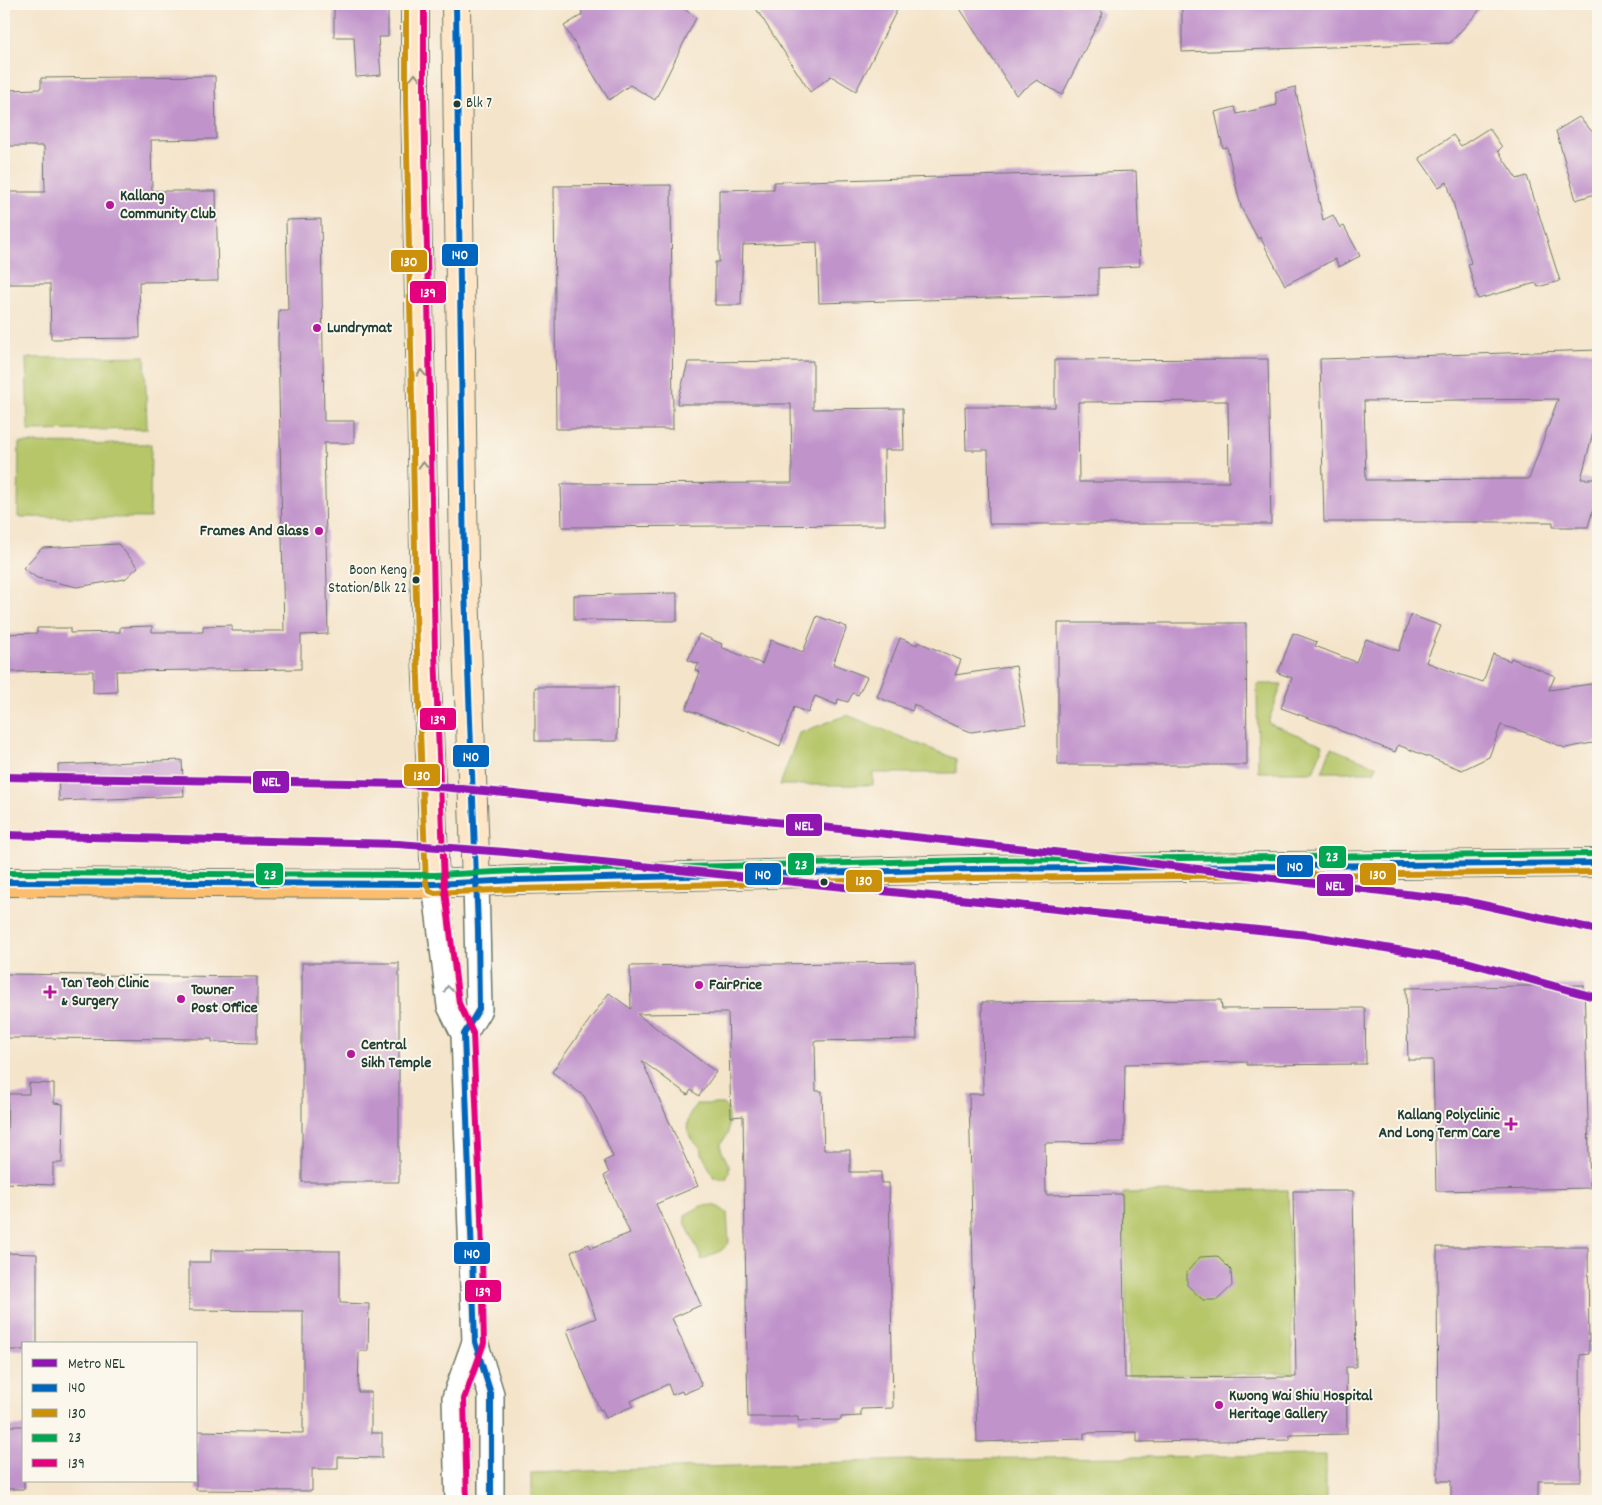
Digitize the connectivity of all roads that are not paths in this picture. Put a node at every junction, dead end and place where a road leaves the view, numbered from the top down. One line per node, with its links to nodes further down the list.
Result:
1 (415, 4): 6 (main road, one-way to 1)
2 (456, 4): 5 (main road)
3 (1598, 863): 5 (main road)
4 (4, 882): 6 (main road)
5 (476, 882): 6 (main road); 7 (street)
6 (435, 884): 7 (street, one-way to 6)
7 (464, 1034): 8 (street)
8 (475, 1342): 9 (street); 10 (street)
9 (458, 1501)
10 (491, 1501)

